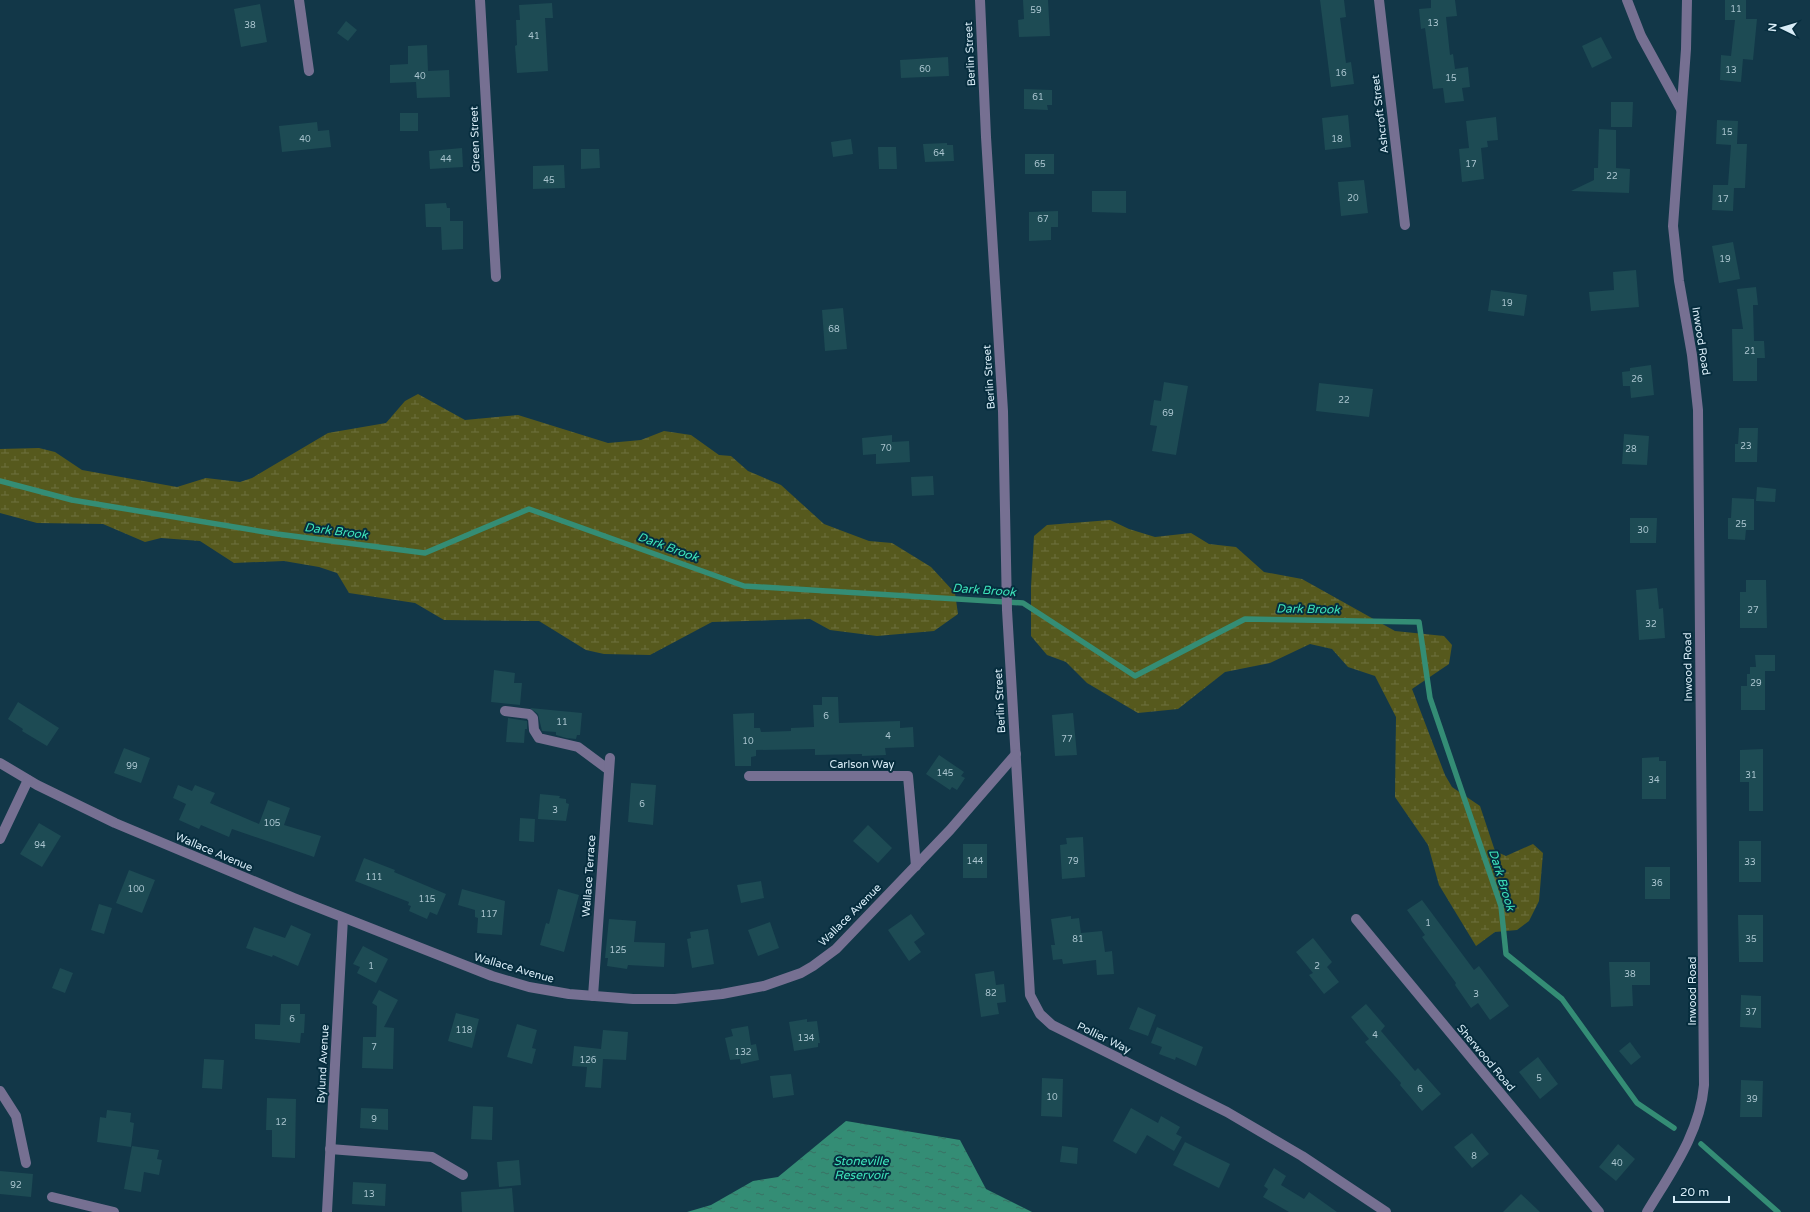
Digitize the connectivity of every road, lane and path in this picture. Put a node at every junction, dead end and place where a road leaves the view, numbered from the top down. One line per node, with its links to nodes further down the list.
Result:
1 (299, 0): 7 (street)
2 (480, 0): 10 (street, Green Street)
3 (980, 0): 12 (street, Berlin Street)
4 (1379, 0): 9 (street, Ashcroft Street)
5 (1627, 0): 8 (street)
6 (1687, 0): 8 (street, Inwood Road)
7 (309, 71)
8 (1681, 109): 32 (street, Inwood Road)
9 (1406, 225)
10 (496, 277)
11 (505, 711): 15 (street)
12 (1016, 754): 19 (street, Wallace Avenue); 30 (street, Pollier Way)
13 (610, 758): 15 (street, Wallace Terrace)
14 (0, 763): 17 (street, Wallace Avenue)
15 (609, 770): 22 (street, Wallace Terrace)
16 (749, 776): 19 (street, Carlson Way)
17 (28, 780): 18 (street); 20 (street, Wallace Avenue)
18 (0, 840)
19 (916, 866): 22 (street, Wallace Avenue)
20 (343, 918): 22 (street, Wallace Avenue); 24 (street, Bylund Avenue)
21 (1356, 919): 31 (street, Sherwood Road)
22 (593, 996)
23 (0, 1091): 25 (street)
24 (330, 1149): 26 (street); 29 (street, Bylund Avenue)
25 (26, 1163)
26 (463, 1175)
27 (52, 1197): 28 (street)
28 (114, 1212)
29 (327, 1212)
30 (1386, 1212)
31 (1598, 1212)
32 (1647, 1212)

